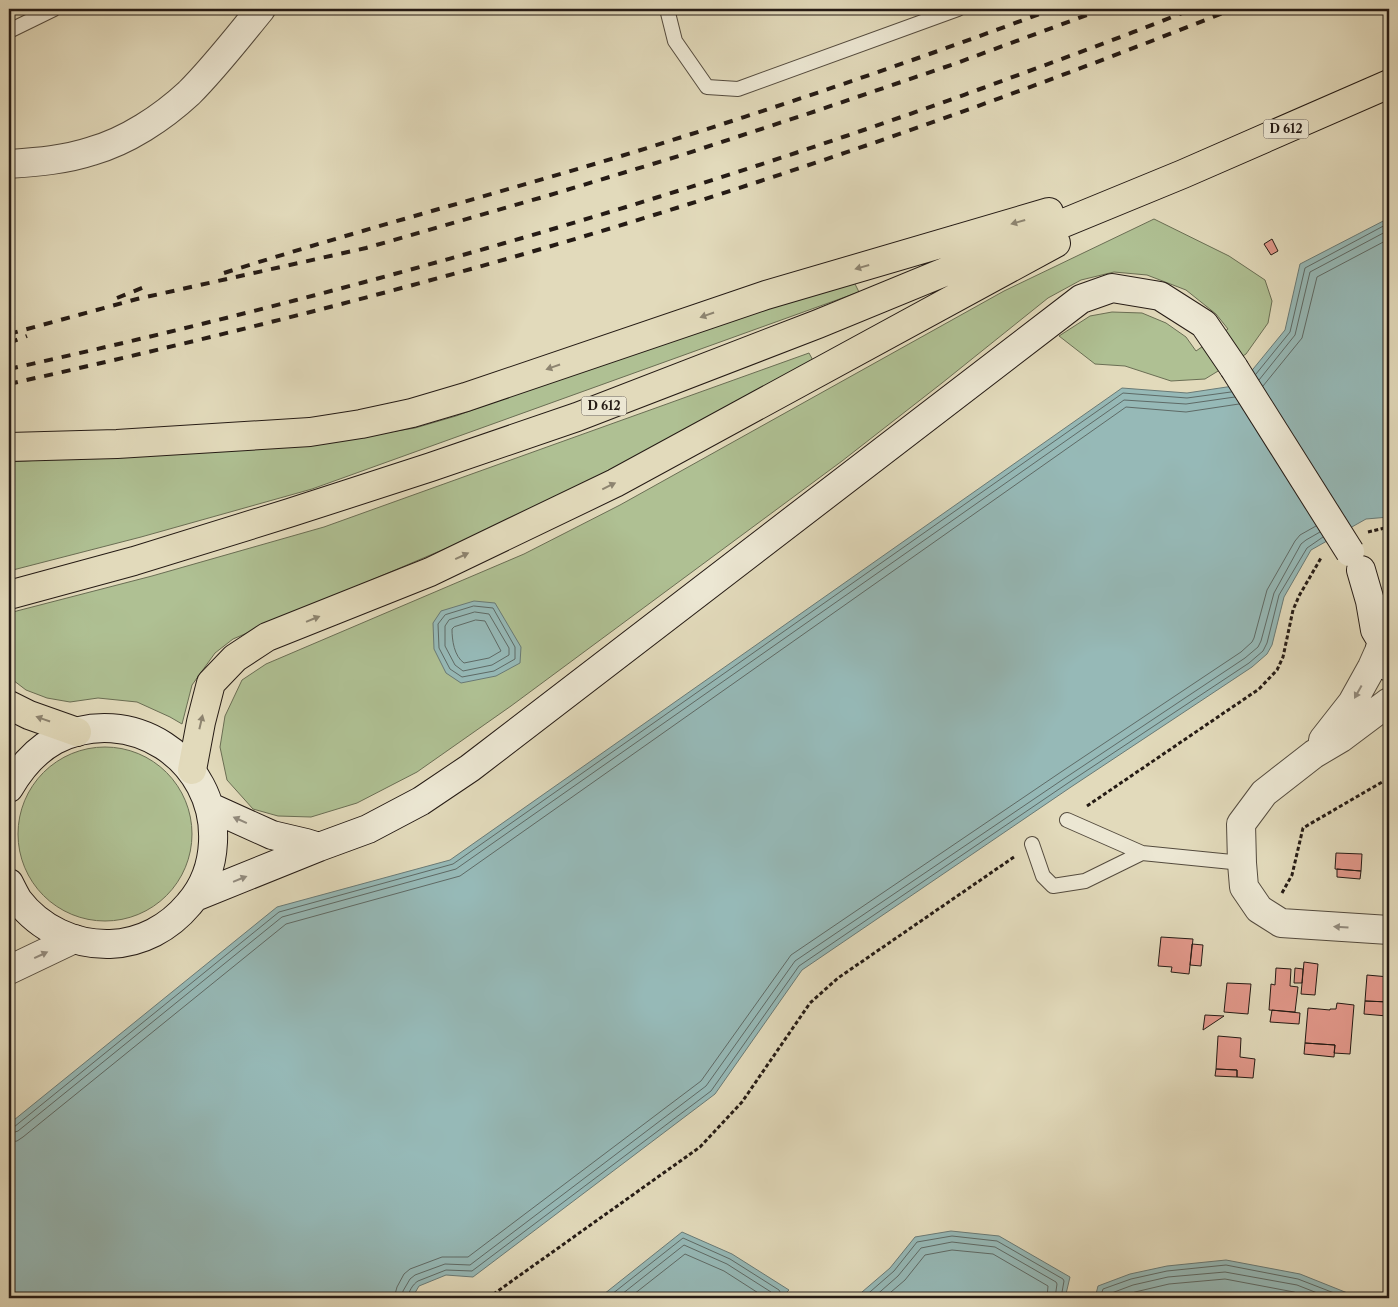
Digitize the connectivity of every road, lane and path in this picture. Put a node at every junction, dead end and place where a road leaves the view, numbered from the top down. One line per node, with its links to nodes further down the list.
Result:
1 (54, 9): 5 (lane)
2 (261, 9): 7 (street)
3 (667, 9): 4 (lane)
4 (958, 9)
5 (9, 31)
6 (1389, 84): 8 (main road, D 612)
7 (9, 164)
8 (1183, 174): 9 (main road, one-way to 9); 12 (main road, D 612); 19 (main road, one-way to 8)
9 (9, 447)
10 (1389, 527): 11 (path)
11 (1350, 552): 13 (street); 14 (street); 23 (path); 25 (street, bridge)
12 (9, 594)
13 (1389, 600)
14 (1385, 645): 18 (street, one-way to 18)
15 (1389, 702): 18 (street)
16 (9, 705): 17 (main road, one-way to 16)
17 (77, 732): 19 (street); 21 (street)
18 (1314, 754): 27 (street)
19 (192, 770): 22 (street)
20 (1389, 778): 30 (path)
21 (9, 788)
22 (210, 807): 25 (street, one-way to 22); 29 (street)
23 (1068, 820): 26 (lane)
24 (1032, 844): 26 (lane); 34 (path)
25 (319, 847): 29 (street, one-way to 25)
26 (1142, 853): 27 (lane)
27 (1242, 863): 30 (street)
28 (9, 883): 32 (street)
29 (195, 897): 32 (street)
30 (1270, 916): 31 (street, one-way to 30)
31 (1389, 930)
32 (74, 939): 33 (street, one-way to 32)
33 (9, 970)
34 (488, 1298)

